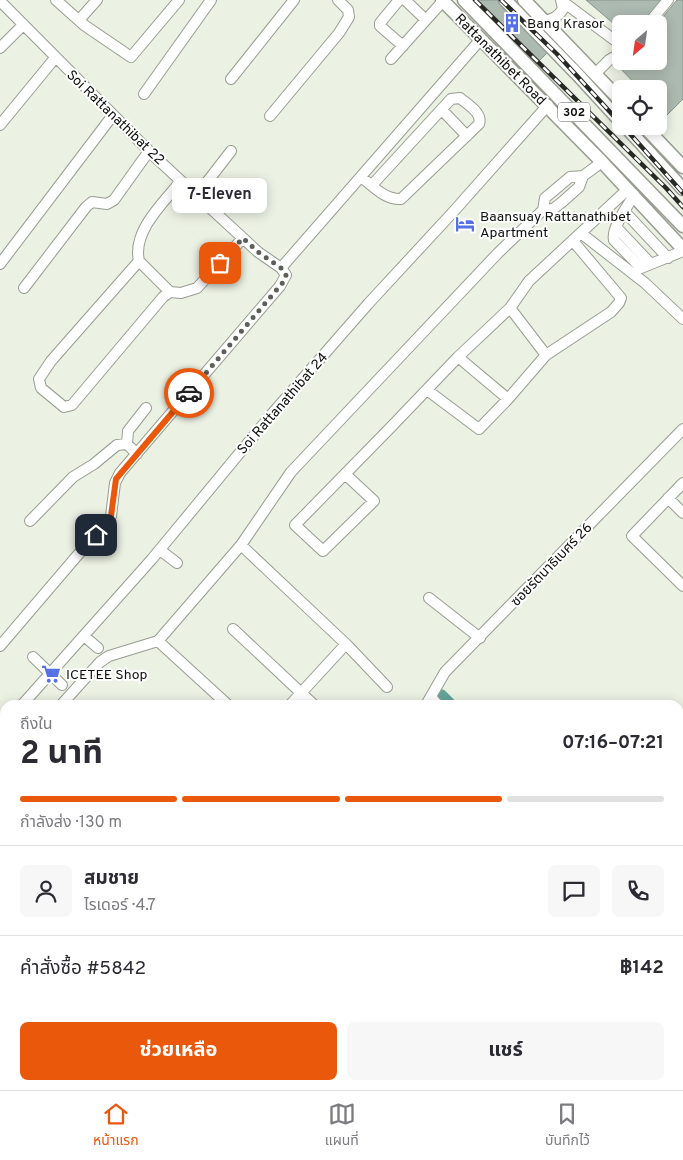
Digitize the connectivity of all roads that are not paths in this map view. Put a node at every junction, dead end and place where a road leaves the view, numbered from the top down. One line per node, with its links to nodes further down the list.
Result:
1 (56, 0): 17 (street)
2 (97, 0): 17 (street)
3 (179, 0): 17 (street)
4 (211, 0): 31 (street)
5 (294, 0): 29 (street)
6 (338, 0): 36 (street)
7 (399, 0): 23 (street)
8 (405, 0): 18 (street)
9 (443, 0): 18 (street); 22 (main road, Rattanathibet Road / 302)
10 (464, 0): 52 (main road, Rattanathibet Road / 302)
11 (505, 0): 34 (main road, 302)
12 (524, 0): 19 (main road)
13 (668, 0): 16 (street)
14 (0, 1): 20 (street, Soi Rattanathibat 22)
15 (562, 1): 19 (street); 21 (street)
16 (656, 15)
17 (79, 20)
18 (426, 20): 23 (street)
19 (544, 21): 28 (main road)
20 (23, 24): 24 (street); 25 (street, Soi Rattanathibat 22)
21 (612, 38)
22 (482, 39): 32 (main road, Rattanathibet Road / 302); 45 (street)
23 (403, 46): 27 (street)
24 (0, 48)
25 (56, 58): 35 (street, Soi Rattanathibat 22); 37 (street)
26 (612, 58): 28 (street)
27 (391, 59)
28 (595, 74): 30 (main road)
29 (230, 80)
30 (612, 92)
31 (144, 94)
32 (548, 106): 43 (main road, Rattanathibet Road / 302); 79 (street, Soi Rattanathibat 24)
33 (442, 110): 40 (street); 40 (street); 47 (street)
34 (612, 112)
35 (113, 115): 41 (street, Soi Rattanathibat 22); 59 (street)
36 (270, 116)
37 (0, 125)
38 (633, 135): 48 (main road)
39 (653, 135): 44 (main road)
40 (467, 136): 47 (street)
41 (149, 151): 46 (street, Soi Rattanathibat 22); 61 (street)
42 (230, 151): 50 (street)
43 (602, 162): 49 (main road, Rattanathibet Road / 302); 78 (street)
44 (683, 167)
45 (361, 177): 47 (street); 60 (street)
46 (182, 181): 50 (street, Soi Rattanathibat 22); 58 (street)
47 (372, 185)
48 (683, 189)
49 (631, 192): 51 (street); 53 (street); 56 (main road, Rattanathibet Road / 302)
50 (197, 195): 54 (street, Soi Rattanathibat 22)
51 (624, 212): 57 (street); 57 (street)
52 (683, 226)
53 (582, 234): 55 (street); 64 (street)
54 (243, 238): 60 (street, Soi Rattanathibat 22); 62 (street)
55 (573, 241): 63 (street); 65 (street)
56 (683, 250): 57 (street)
57 (668, 258)
58 (139, 261): 62 (street); 62 (street)
59 (0, 264)
60 (281, 268): 72 (street)
61 (24, 288)
62 (170, 292)
63 (510, 308): 65 (street); 66 (street)
64 (683, 319)
65 (546, 355): 68 (street)
66 (458, 357): 67 (street); 68 (street)
67 (427, 390): 68 (street); 73 (street)
68 (508, 400)
69 (146, 408): 71 (street)
70 (683, 429): 85 (street, ซอยรัตนาธิเบศร์ 26)
71 (127, 444): 72 (street); 77 (street)
72 (136, 454): 88 (street)
73 (345, 474): 73 (street)
74 (683, 483): 75 (street)
75 (668, 498): 76 (street); 81 (street)
76 (683, 513)
77 (30, 521)
78 (240, 545): 86 (street); 87 (street)
79 (160, 550): 80 (street); 84 (street, Soi Rattanathibat 24)
80 (177, 563)
81 (683, 586)
82 (429, 598): 85 (street)
83 (233, 629): 94 (street)
84 (84, 636): 89 (street); 91 (street, Soi Rattanathibat 24)
85 (480, 638): 100 (street, ซอยรัตนาธิเบศร์ 26)
86 (158, 640): 96 (street); 97 (street)
87 (346, 644): 93 (street); 94 (street)
88 (0, 646)
89 (98, 648)
90 (33, 657): 91 (street)
91 (50, 674): 92 (street); 95 (street, Soi Rattanathibat 24)
92 (62, 685)
93 (387, 687)
94 (302, 694): 98 (street); 99 (street)
95 (27, 700)
96 (66, 700)
97 (223, 700)
98 (295, 700)
99 (309, 700)
100 (433, 700)

